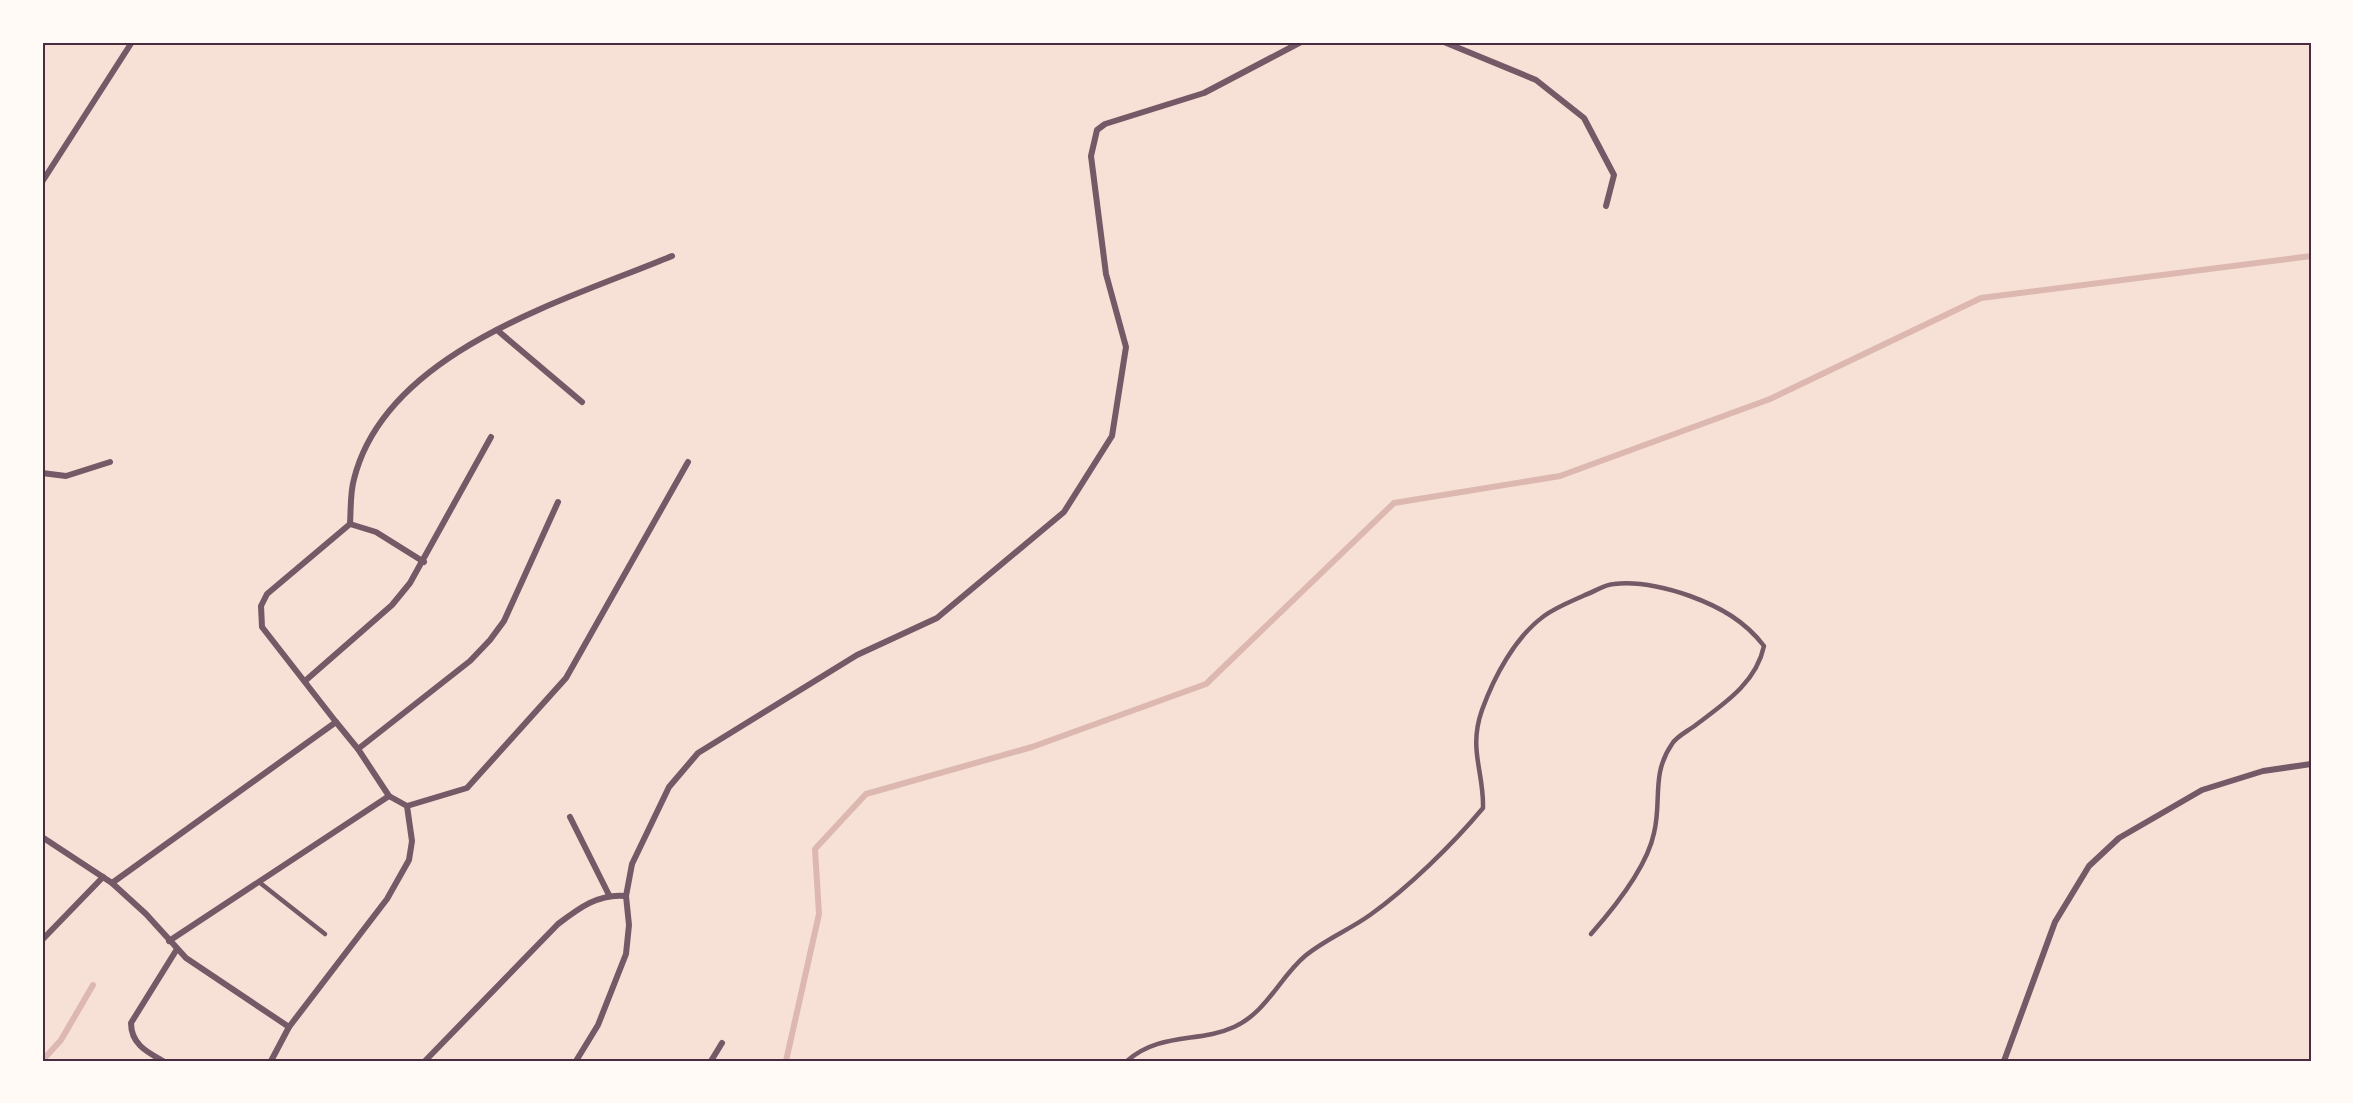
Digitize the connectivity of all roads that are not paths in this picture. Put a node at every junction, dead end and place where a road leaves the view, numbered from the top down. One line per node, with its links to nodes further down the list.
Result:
1 (132, 42): 4 (street)
2 (1300, 42): 28 (street)
3 (1444, 42): 5 (street)
4 (42, 182)
5 (1606, 206)
6 (672, 256): 7 (street)
7 (497, 330): 8 (street); 14 (street)
8 (582, 402)
9 (491, 437): 15 (street)
10 (110, 462): 12 (street)
11 (688, 462): 21 (street)
12 (42, 472)
13 (558, 502): 18 (street)
14 (350, 524): 15 (street); 16 (street)
15 (424, 562): 16 (street)
16 (305, 681): 17 (street)
17 (336, 722): 18 (street); 26 (street)
18 (358, 749): 20 (street)
19 (2311, 764): 42 (street)
20 (389, 796): 21 (street); 25 (street)
21 (407, 806): 34 (street)
22 (570, 818): 27 (street)
23 (42, 837): 24 (street)
24 (103, 877): 26 (street); 31 (street)
25 (259, 882): 29 (lane); 32 (street)
26 (112, 883): 32 (street)
27 (609, 894): 28 (street); 38 (street)
28 (626, 896): 39 (street)
29 (325, 934)
30 (1591, 934): 41 (lane)
31 (42, 940)
32 (169, 941): 33 (street)
33 (177, 950): 34 (street); 36 (street)
34 (289, 1027): 37 (street)
35 (722, 1043): 40 (street)
36 (163, 1061)
37 (271, 1061)
38 (425, 1061)
39 (576, 1061)
40 (711, 1061)
41 (1127, 1061)
42 (2004, 1061)

